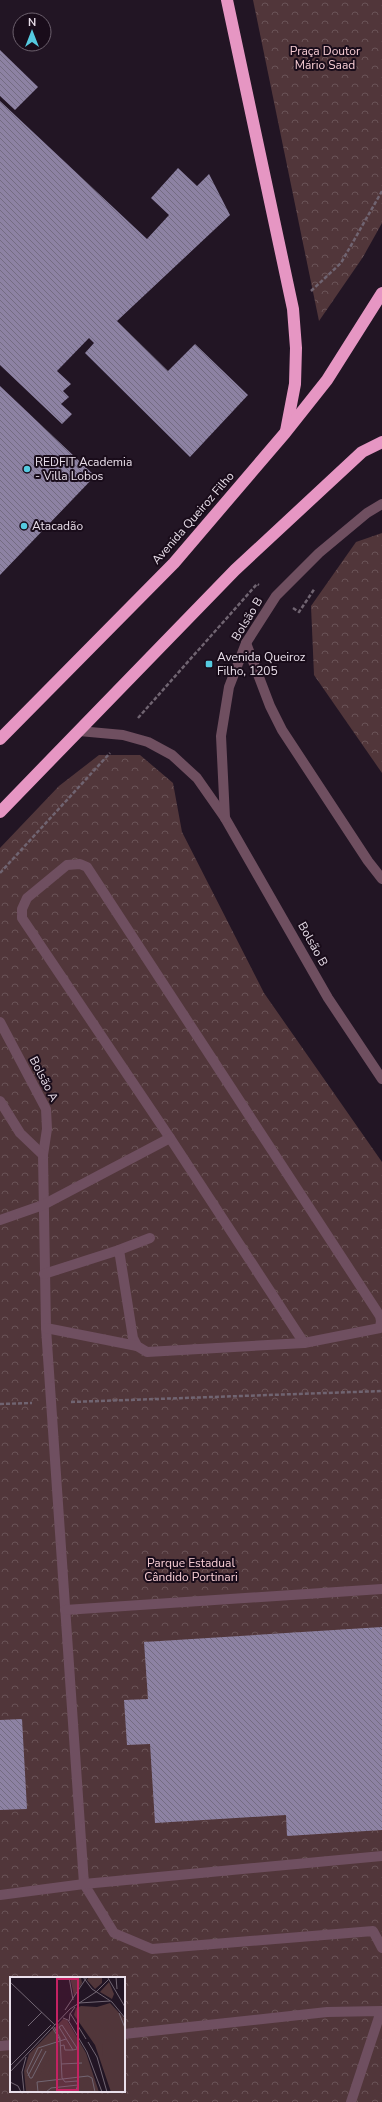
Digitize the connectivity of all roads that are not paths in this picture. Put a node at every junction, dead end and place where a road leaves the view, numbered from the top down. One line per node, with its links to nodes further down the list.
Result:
1 (227, 0): 3 (highway)
2 (382, 293): 3 (highway, Avenida Queiroz Filho)
3 (285, 433): 10 (highway, Avenida Queiroz Filho)
4 (382, 442): 6 (highway)
5 (382, 449): 6 (highway)
6 (362, 452): 9 (highway)
7 (382, 504): 8 (lane, Bolsão B)
8 (246, 643): 12 (lane, Bolsão B); 13 (lane)
9 (80, 731): 11 (highway); 12 (lane, Bolsão B)
10 (0, 739)
11 (0, 812)
12 (226, 818): 15 (lane, Bolsão B)
13 (382, 879)
14 (0, 1022): 18 (lane, Bolsão A)
15 (382, 1079)
16 (0, 1101): 18 (lane)
17 (170, 1138): 19 (lane); 24 (lane); 26 (lane)
18 (42, 1155): 19 (lane, Bolsão A)
19 (43, 1205): 20 (lane); 23 (lane, Bolsão A)
20 (0, 1220)
21 (150, 1238): 22 (lane)
22 (119, 1250): 23 (lane); 27 (lane)
23 (44, 1274): 25 (lane, Bolsão A)
24 (381, 1325): 26 (lane)
25 (46, 1328): 27 (lane); 29 (lane, Bolsão A)
26 (304, 1343): 27 (lane)
27 (137, 1346)
28 (382, 1589): 29 (lane)
29 (65, 1610): 31 (lane, Bolsão A)
30 (382, 1856): 31 (lane)
31 (84, 1884): 32 (lane); 33 (lane)
32 (0, 1895)
33 (382, 1948)
34 (381, 2008): 35 (lane); 38 (lane)
35 (125, 2034)
36 (10, 2045): 37 (lane)
37 (0, 2046)
38 (351, 2102)

